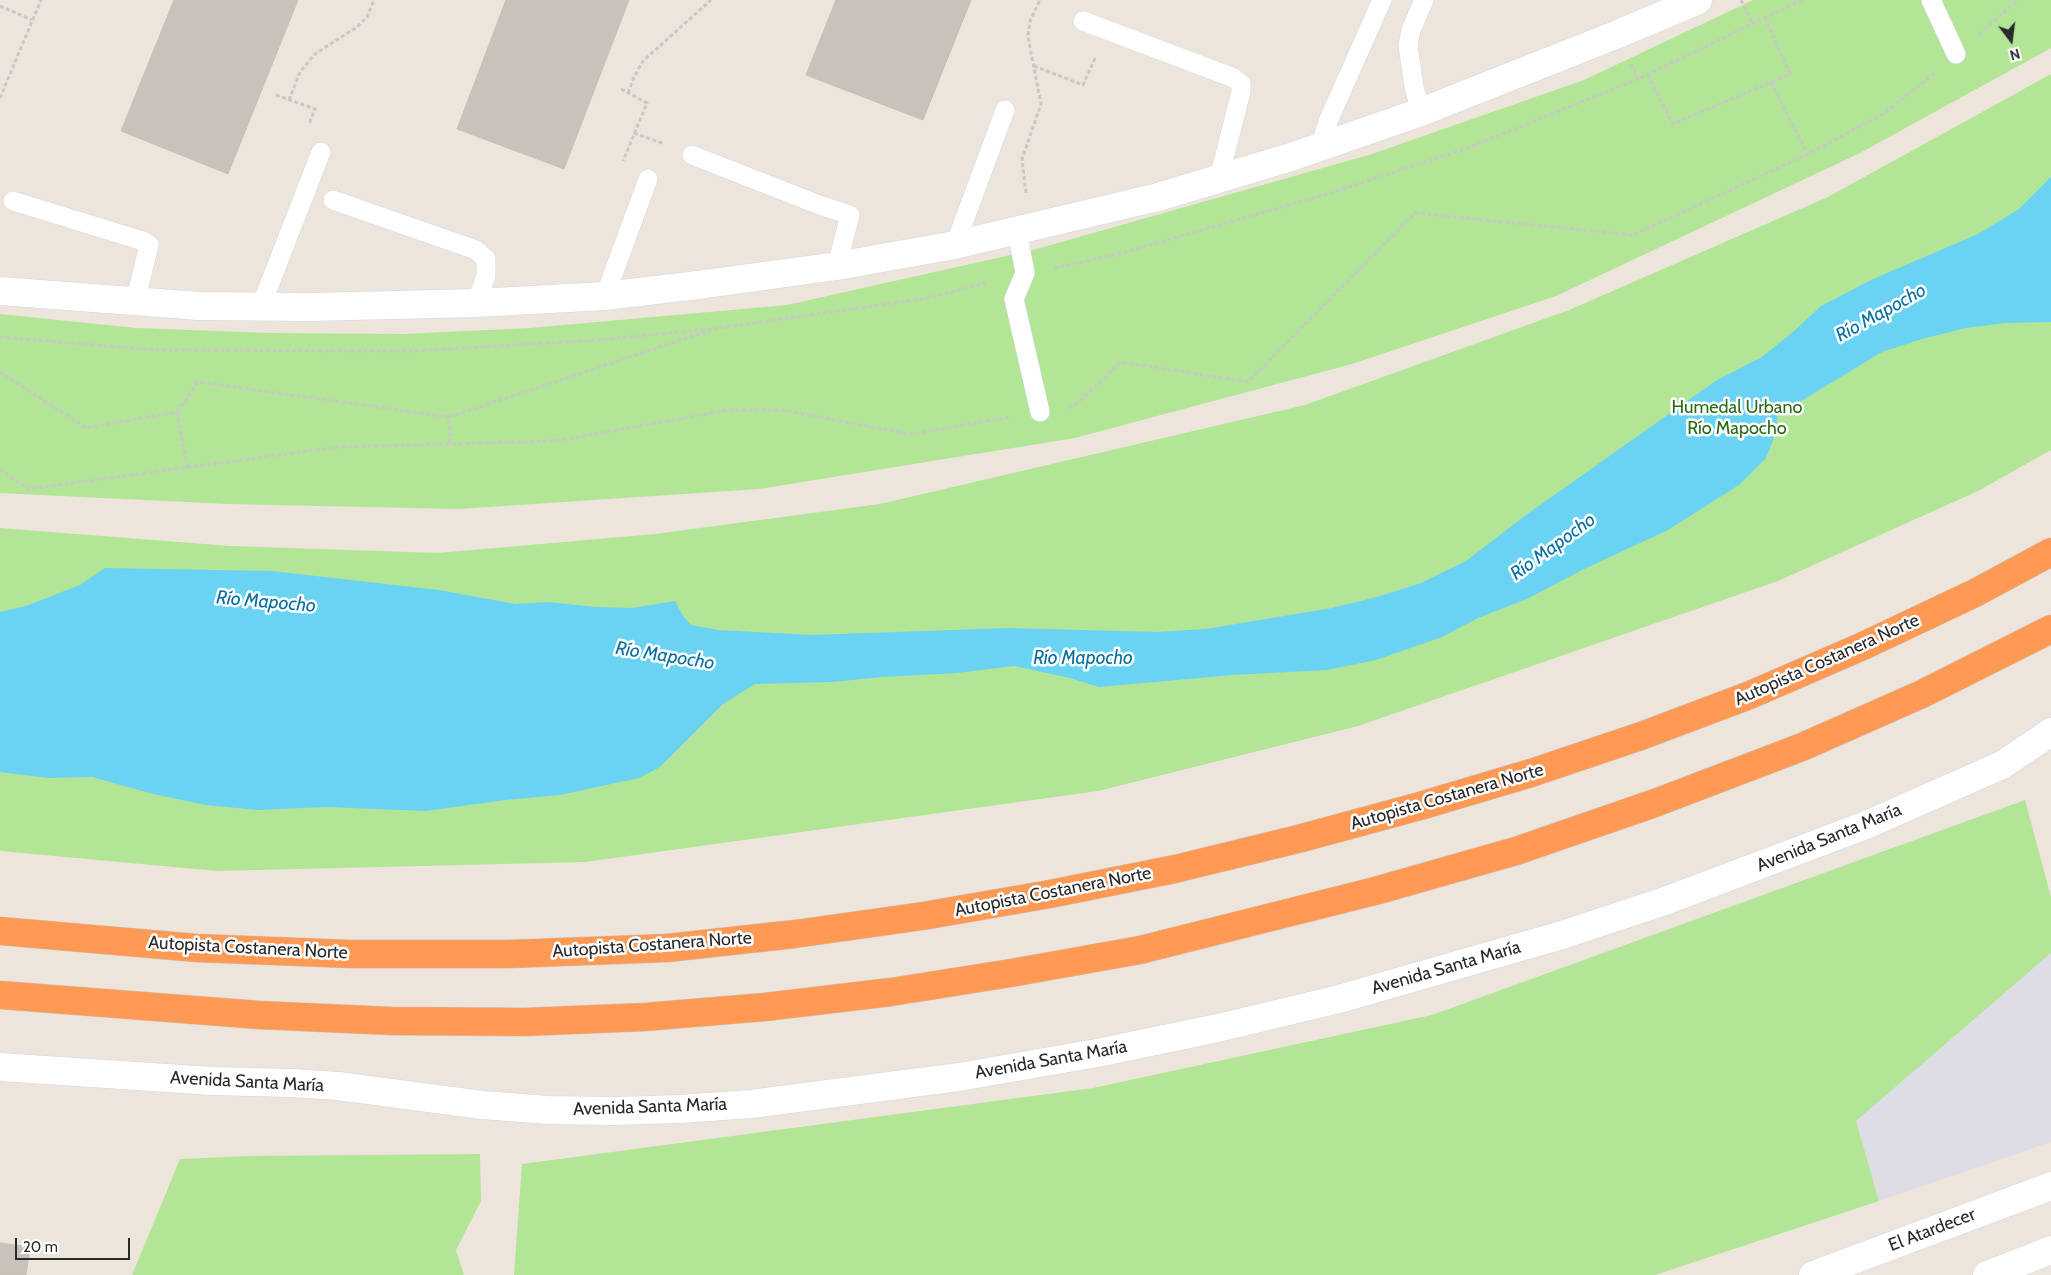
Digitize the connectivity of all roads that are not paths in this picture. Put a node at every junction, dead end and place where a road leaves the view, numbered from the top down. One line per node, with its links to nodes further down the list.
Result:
1 (1382, 0): 9 (lane)
2 (1424, 0): 8 (lane)
3 (1931, 0): 6 (lane)
4 (1686, 2): 8 (street)
5 (1083, 21): 12 (lane)
6 (1956, 54)
7 (1005, 110): 17 (lane)
8 (1420, 112): 9 (street)
9 (1320, 147): 12 (street)
10 (321, 152): 23 (lane)
11 (692, 155): 18 (lane)
12 (1219, 178): 16 (street)
13 (648, 179): 20 (lane)
14 (333, 200): 22 (lane)
15 (13, 201): 21 (lane)
16 (1018, 230): 17 (street); 24 (lane)
17 (955, 245): 18 (street)
18 (837, 266): 20 (street)
19 (0, 291): 21 (street)
20 (605, 296): 22 (street)
21 (135, 302): 23 (street)
22 (476, 303): 23 (street)
23 (261, 306)
24 (1040, 412)
25 (2051, 552): 28 (highway, Autopista Costanera Norte)
26 (2051, 630): 29 (highway)
27 (2051, 732): 30 (street, Avenida Santa María)
28 (0, 931)
29 (0, 995)
30 (0, 1067)
31 (2051, 1186): 33 (street, El Atardecer)
32 (2051, 1250): 34 (street)
33 (1813, 1275)
34 (1987, 1275)

